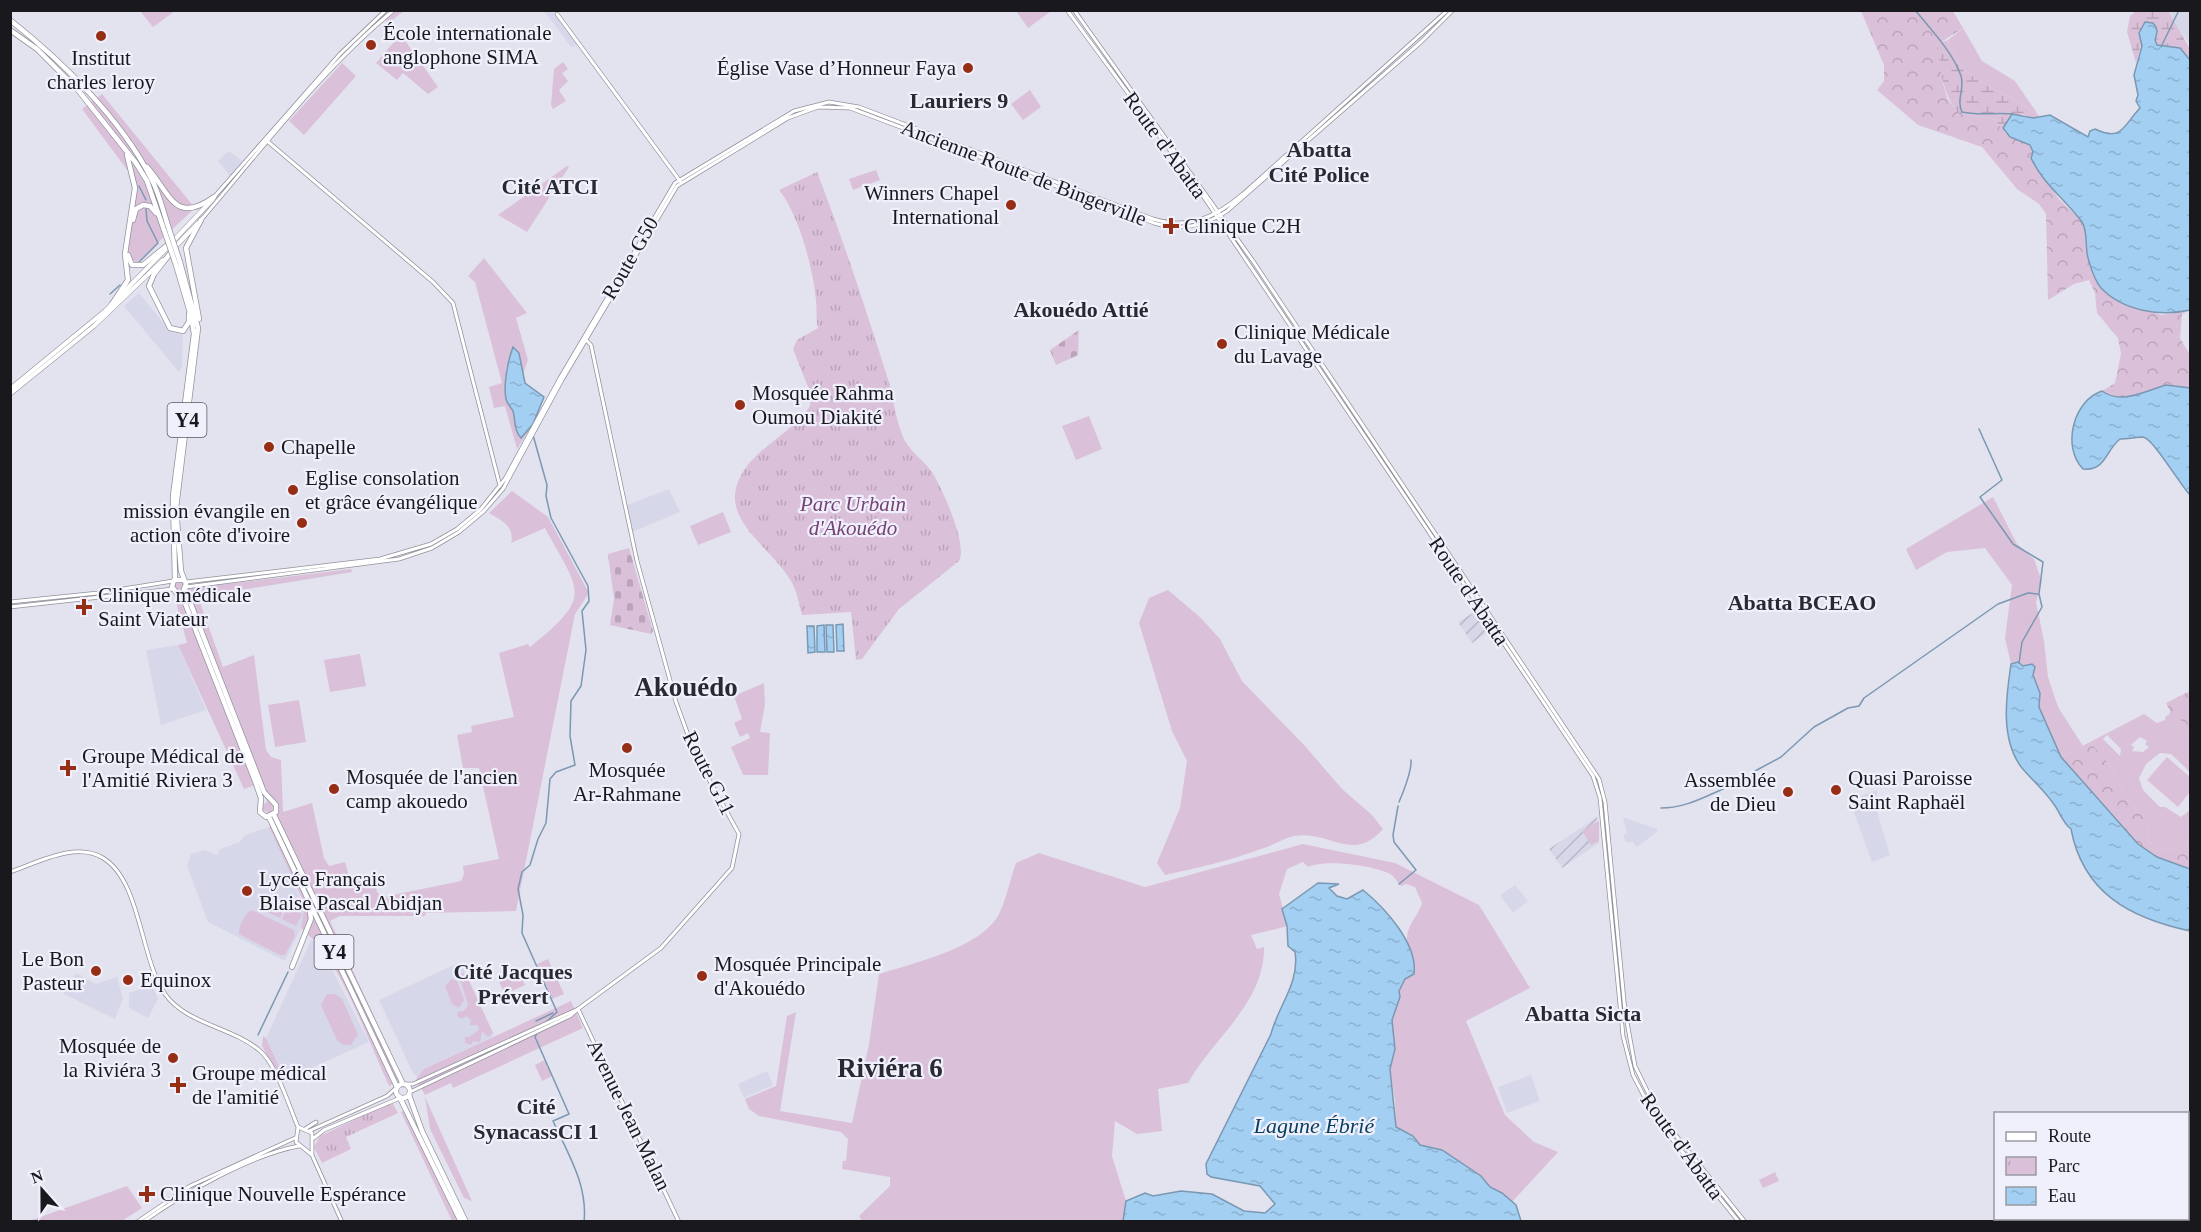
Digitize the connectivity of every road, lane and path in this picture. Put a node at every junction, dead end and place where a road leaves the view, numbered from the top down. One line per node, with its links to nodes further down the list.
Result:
1 (386, 10): 10 (street)
2 (394, 10): 10 (street)
3 (1067, 10): 15 (street, Route d'Abatta)
4 (1074, 10): 15 (street, Route d'Abatta)
5 (1448, 10): 15 (street, Ancienne Route de Bingerville)
6 (1453, 10): 15 (street, Ancienne Route de Bingerville)
7 (557, 14): 13 (street)
8 (10, 20): 12 (highway, Y4)
9 (10, 30): 11 (highway, Y4)
10 (266, 140): 14 (street); 16 (street); 29 (street)
11 (120, 142): 17 (highway, Y4); 22 (highway)
12 (133, 149): 14 (highway); 18 (highway, Y4)
13 (680, 181): 15 (street, Ancienne Route de Bingerville); 25 (street, Route G50)
14 (214, 197): 19 (main road)
15 (1218, 215): 59 (street, Route d'Abatta); 60 (street, Route d'Abatta)
16 (201, 220): 20 (main road); 24 (highway)
17 (162, 222): 18 (highway, Y4); 19 (highway)
18 (166, 228): 21 (highway, Y4, bridge)
19 (178, 236): 22 (main road)
20 (173, 250): 23 (highway); 27 (main road)
21 (178, 264): 23 (highway, Y4); 24 (highway, Y4)
22 (112, 304): 26 (main road)
23 (189, 305): 30 (highway, Y4)
24 (198, 328): 31 (highway, Y4)
25 (584, 339): 28 (street); 28 (street); 40 (street, Route G11)
26 (10, 389)
27 (10, 394)
28 (531, 434): 29 (street)
29 (501, 488): 31 (street)
30 (174, 581): 31 (highway); 32 (highway); 33 (street)
31 (185, 584): 32 (highway); 34 (highway, Y4)
32 (175, 591): 33 (street); 35 (highway)
33 (10, 604)
34 (269, 800): 35 (highway); 36 (highway)
35 (261, 803): 36 (highway)
36 (272, 816): 38 (highway, Y4); 41 (highway, Y4)
37 (10, 872): 45 (street)
38 (295, 872): 39 (highway); 42 (highway, Y4)
39 (292, 967)
40 (578, 1009): 41 (street); 43 (street); 58 (street, Avenue Jean Malan)
41 (404, 1084): 42 (highway); 43 (highway)
42 (396, 1088): 44 (highway); 46 (street)
43 (409, 1094): 44 (highway); 57 (highway)
44 (400, 1098): 50 (street); 56 (highway)
45 (298, 1127): 47 (street); 48 (street)
46 (315, 1128): 47 (street); 47 (street)
47 (306, 1130): 48 (street); 50 (street)
48 (297, 1132): 49 (street)
49 (295, 1138): 51 (street); 53 (street)
50 (312, 1141): 51 (street); 52 (street)
51 (300, 1146): 52 (street); 54 (street)
52 (312, 1155): 55 (street)
53 (136, 1221)
54 (143, 1221)
55 (342, 1221)
56 (461, 1221)
57 (466, 1221)
58 (679, 1221)
59 (1739, 1221)
60 (1745, 1221)

